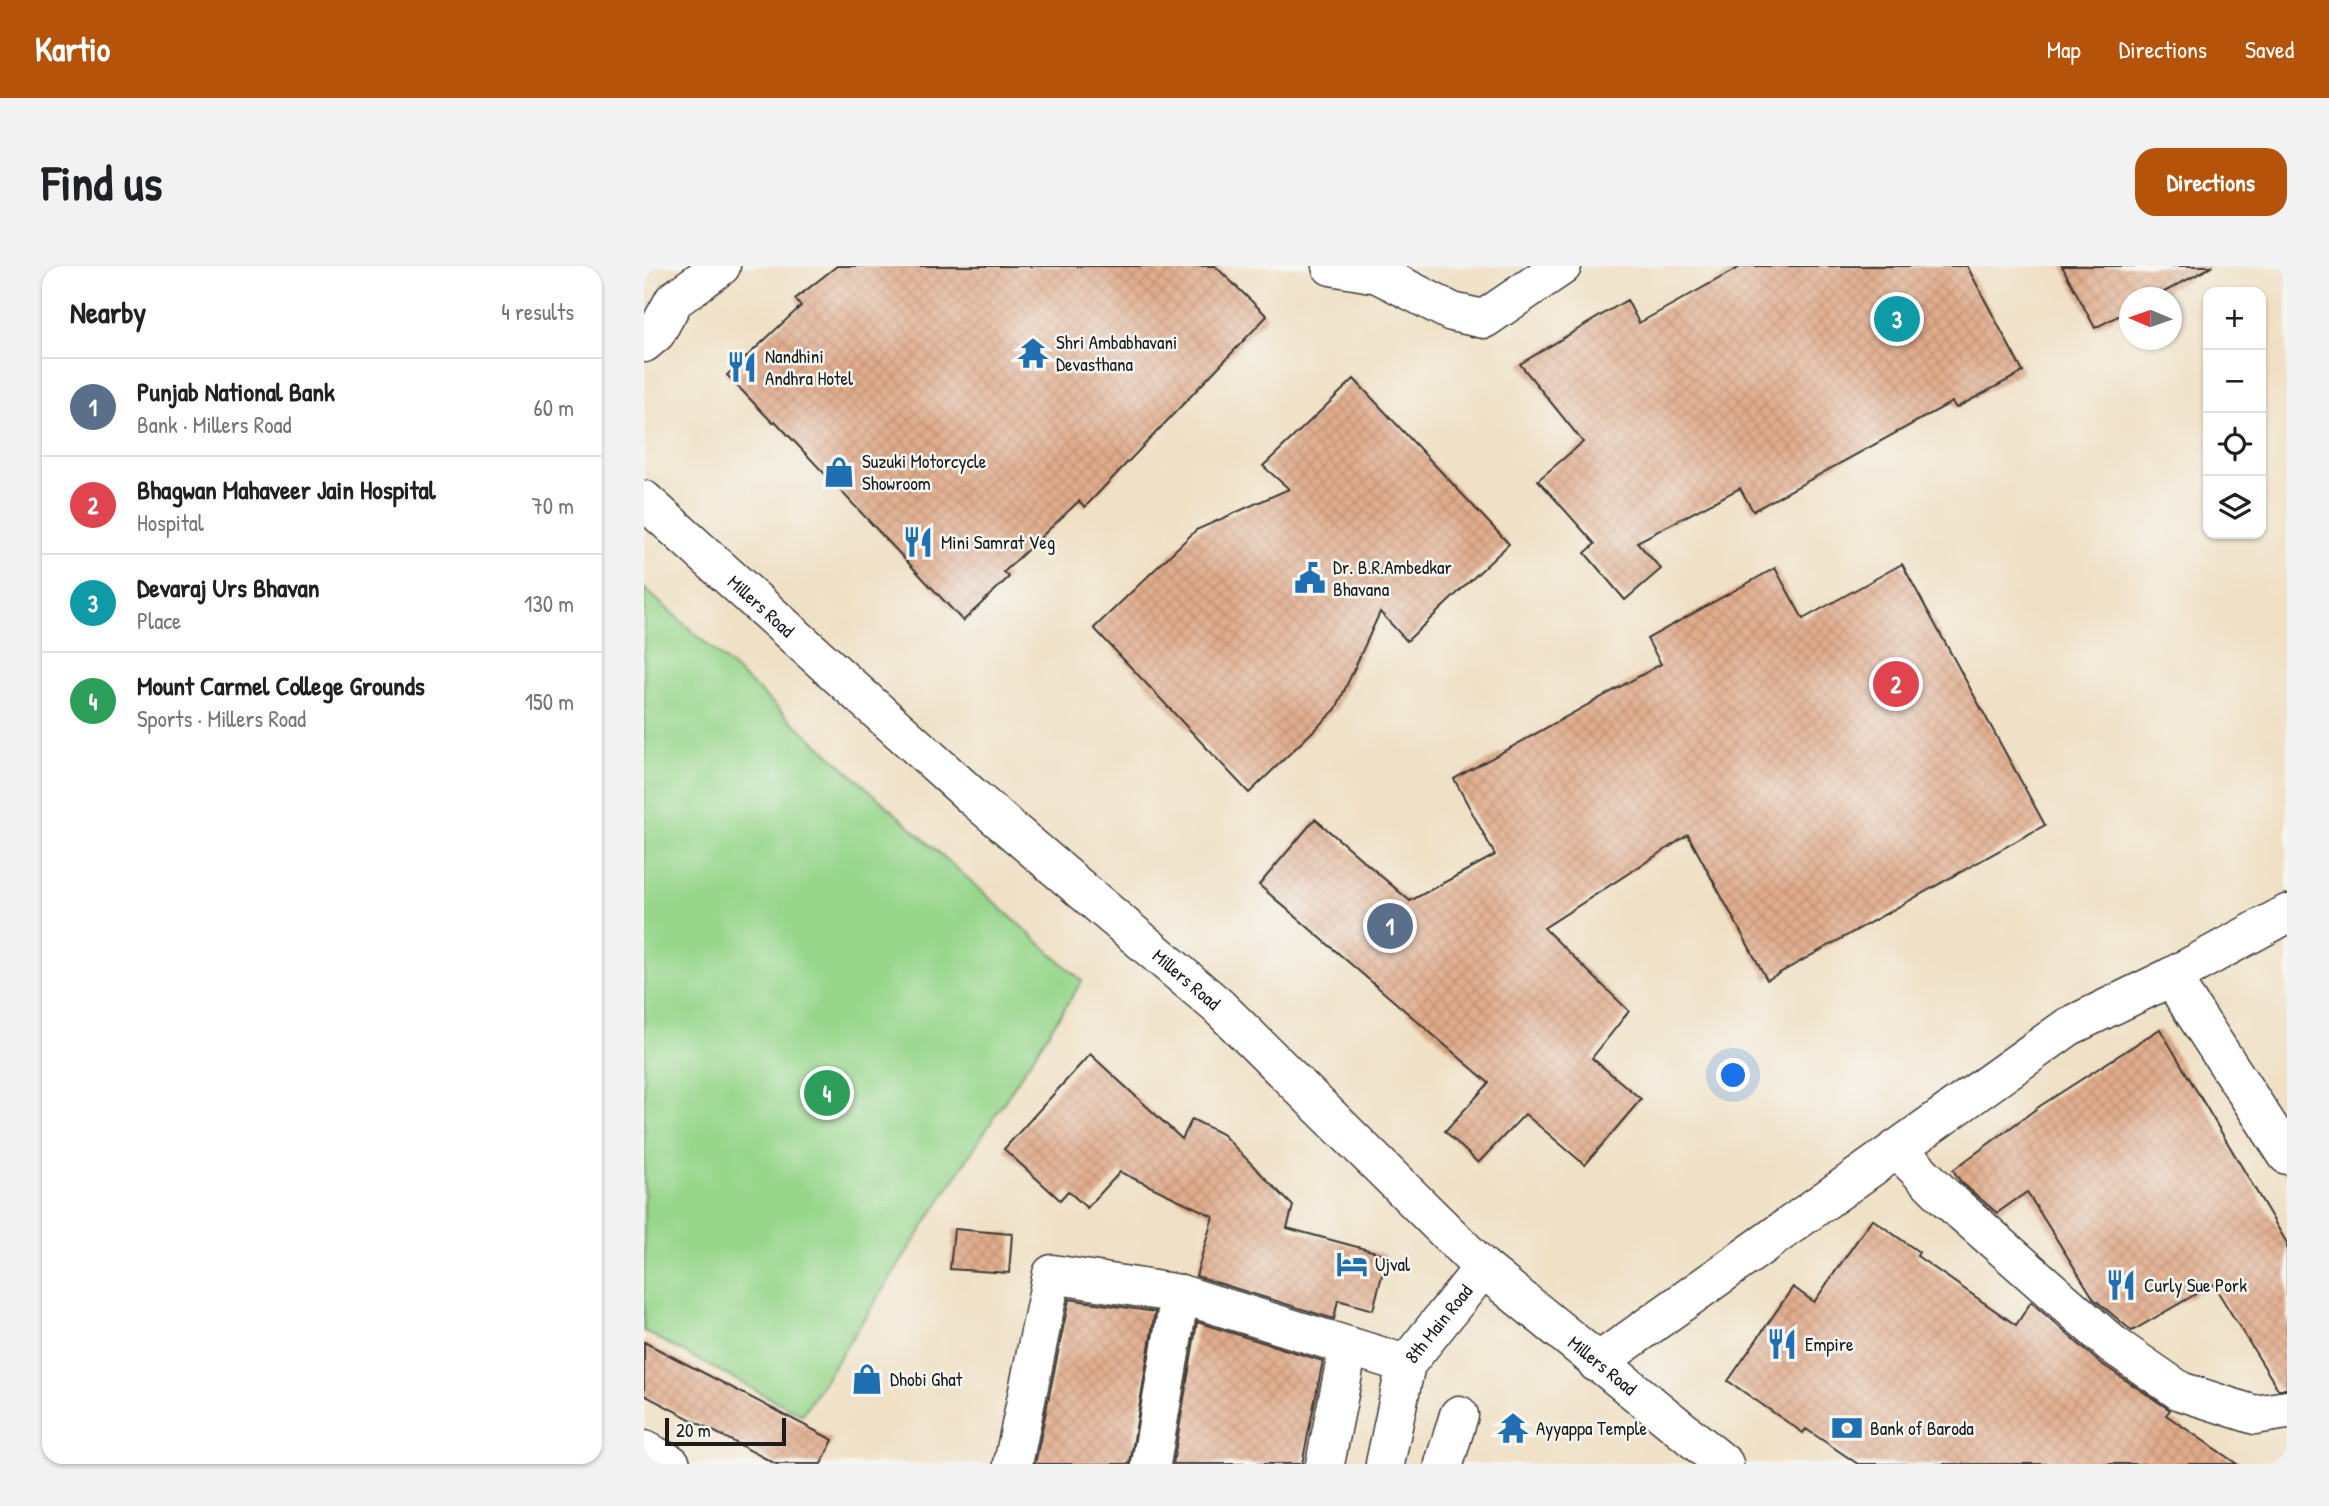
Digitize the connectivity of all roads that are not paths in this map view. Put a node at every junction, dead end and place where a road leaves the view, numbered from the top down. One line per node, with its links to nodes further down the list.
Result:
1 (721, 266): 4 (street)
2 (1331, 266): 3 (street)
3 (1562, 266)
4 (659, 299): 5 (street)
5 (644, 343)
6 (644, 500): 11 (street, Millers Road)
7 (2287, 915): 8 (street)
8 (2171, 977): 9 (street); 10 (street)
9 (1897, 1149): 13 (street); 16 (street)
10 (2287, 1155)
11 (1483, 1268): 13 (street, Millers Road); 15 (street, 8th Main Road)
12 (1180, 1294): 15 (street); 20 (street); 21 (street)
13 (1598, 1363): 25 (street, Millers Road)
14 (1345, 1364): 22 (street)
15 (1406, 1364): 23 (street, 8th Main Road)
16 (2287, 1410)
17 (1459, 1415): 24 (street)
18 (644, 1450): 19 (street)
19 (671, 1464)
20 (1013, 1464)
21 (1151, 1464)
22 (1325, 1464)
23 (1385, 1464)
24 (1444, 1464)
25 (1724, 1464)

